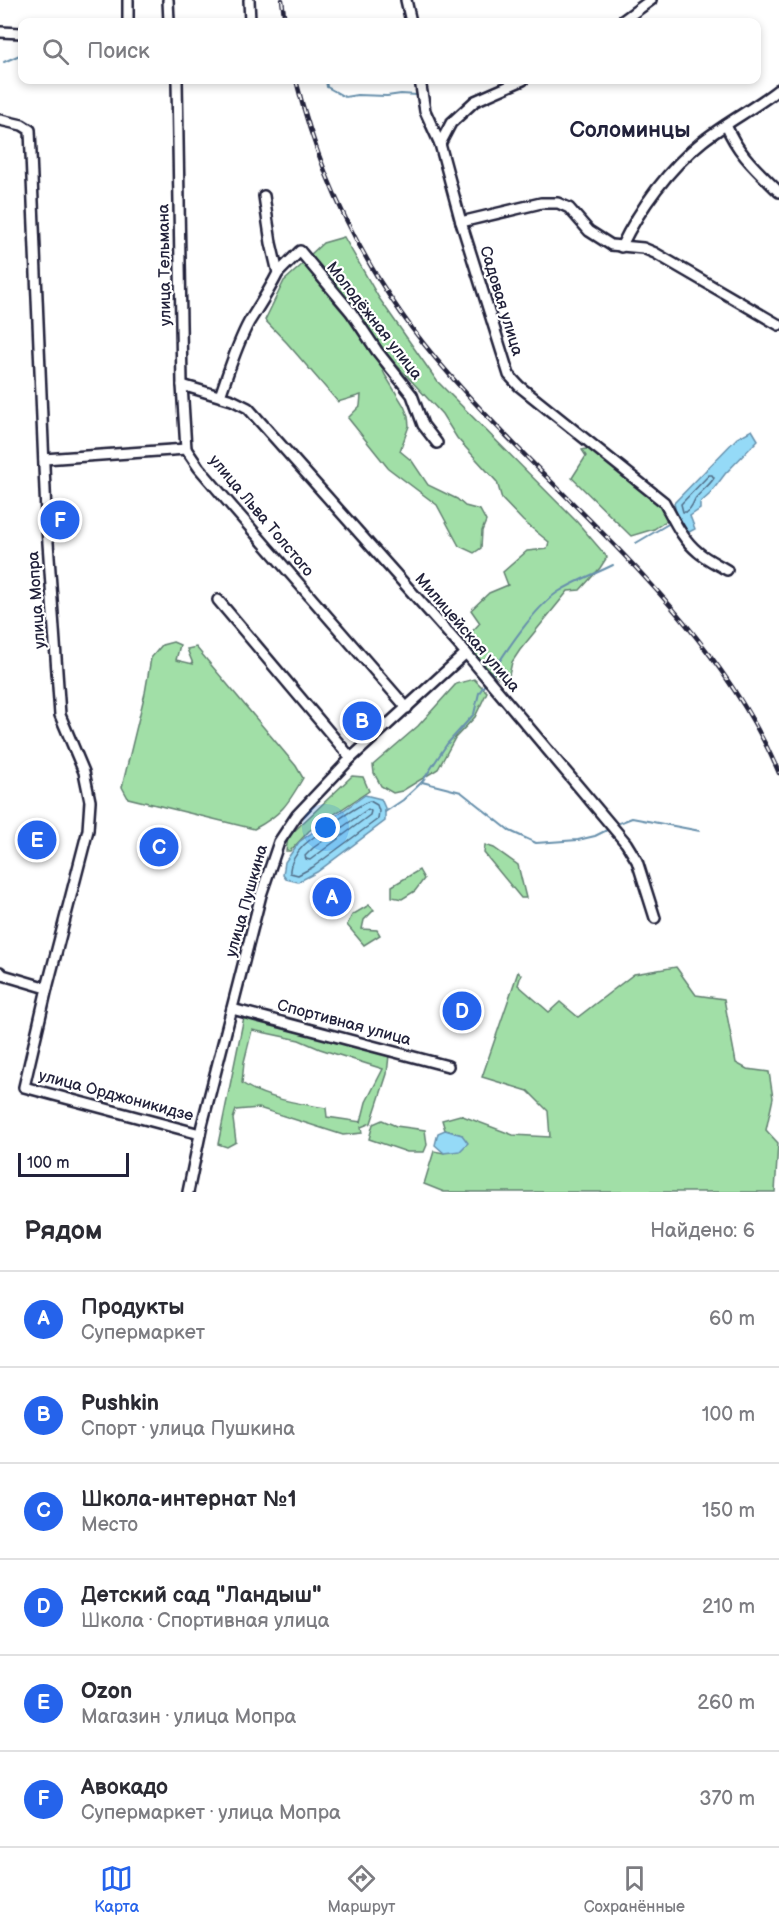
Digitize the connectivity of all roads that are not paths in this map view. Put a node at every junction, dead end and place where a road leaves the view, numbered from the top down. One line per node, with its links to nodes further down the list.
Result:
1 (128, 0): 6 (street)
2 (168, 0): 7 (street)
3 (249, 0): 8 (street)
4 (406, 0): 9 (street)
5 (651, 0): 10 (street)
6 (128, 18)
7 (169, 18)
8 (250, 18)
9 (410, 18)
10 (626, 18)
11 (0, 32): 12 (street)
12 (18, 33)
13 (177, 84): 26 (street, улица Тельмана)
14 (421, 84): 19 (street, Садовая улица)
15 (514, 84): 19 (street)
16 (779, 89): 18 (street)
17 (0, 120): 30 (street, улица Мопра)
18 (726, 125): 20 (street); 23 (street)
19 (440, 144): 22 (street, Садовая улица)
20 (779, 192)
21 (264, 196): 24 (street)
22 (461, 222): 23 (street); 31 (street, Садовая улица)
23 (621, 246): 25 (street)
24 (278, 273): 27 (street); 28 (street, Молодёжная улица)
25 (779, 325)
26 (182, 384): 27 (street, Милицейская улица); 29 (street, улица Тельмана)
27 (220, 396): 33 (street, Милицейская улица)
28 (437, 443)
29 (186, 449): 30 (street, улица Льва Толстого); 34 (street, улица Льва Толстого)
30 (44, 459): 38 (street, улица Мопра)
31 (727, 570)
32 (218, 600): 35 (street)
33 (466, 653): 34 (street, улица Пушкина); 36 (street, Милицейская улица)
34 (407, 708): 35 (street, улица Пушкина)
35 (351, 759): 39 (street, улица Пушкина)
36 (655, 918)
37 (0, 972): 38 (street)
38 (47, 988): 41 (street, улица Мопра)
39 (232, 1009): 40 (street, Спортивная улица); 42 (street, улица Пушкина)
40 (448, 1066)
41 (24, 1087): 42 (street, улица Орджоникидзе)
42 (200, 1134): 43 (street, улица Пушкина)
43 (188, 1192)

